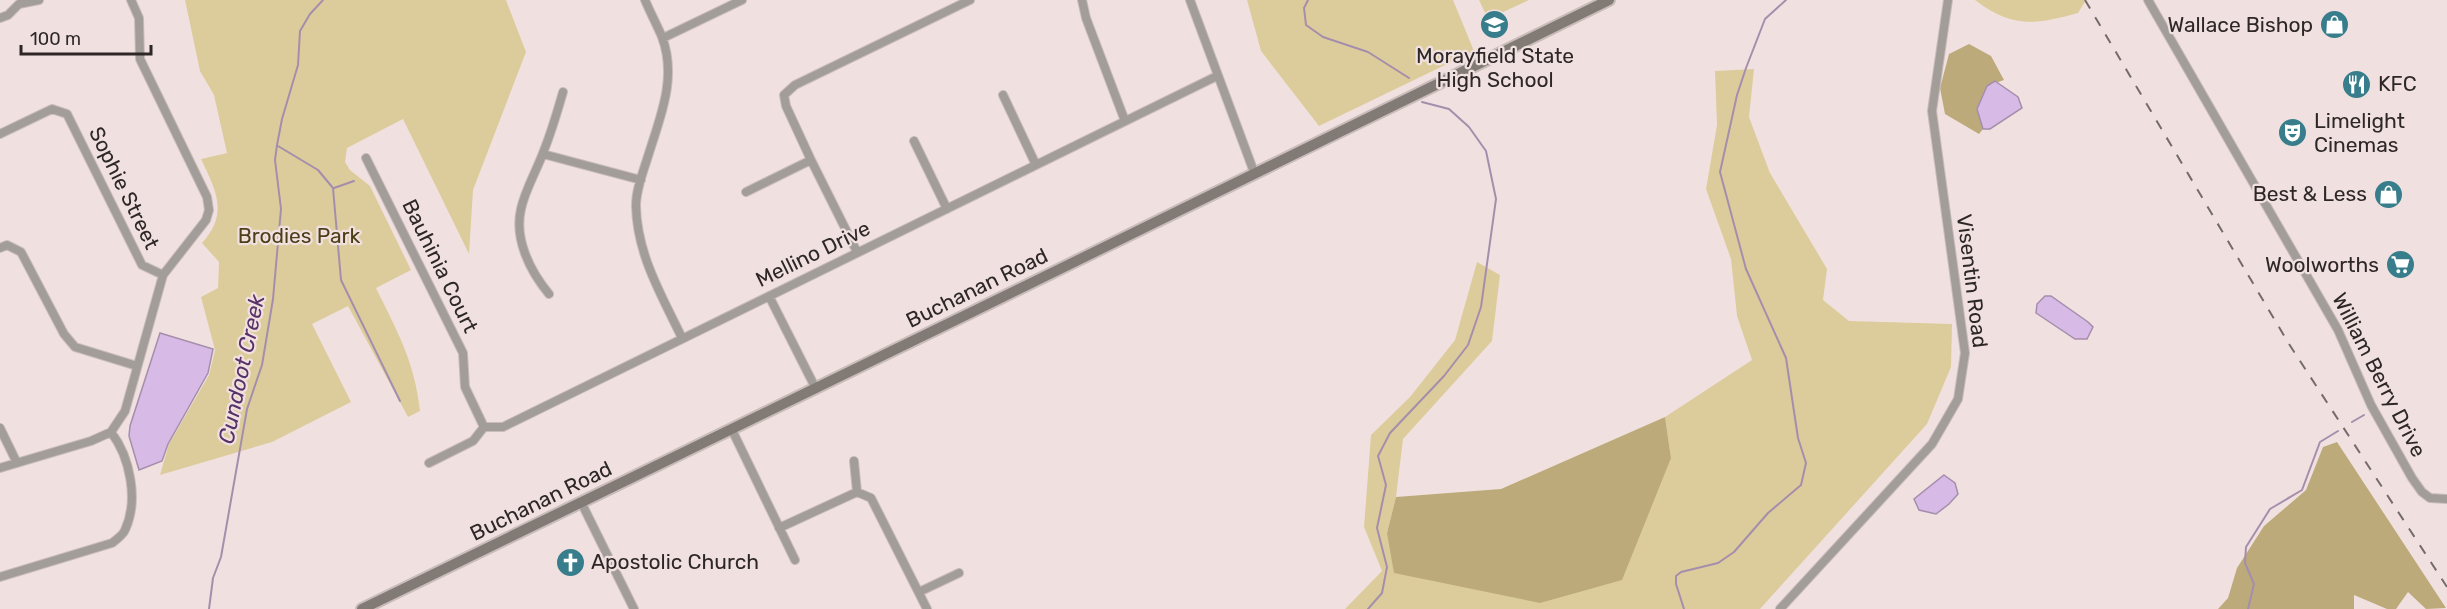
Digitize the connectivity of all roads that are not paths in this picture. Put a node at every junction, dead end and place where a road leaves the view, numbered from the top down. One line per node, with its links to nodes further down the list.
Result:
1 (39, 0): 11 (street)
2 (131, 0): 30 (street)
3 (645, 0): 13 (street)
4 (742, 0): 13 (street)
5 (970, 0): 22 (street)
6 (1082, 0): 17 (street)
7 (1190, 0): 14 (street)
8 (1609, 0): 24 (main road, Buchanan Road)
9 (1948, 0): 55 (street, Visentin Road)
10 (2148, 0): 45 (street, William Berry Drive)
11 (18, 2): 12 (street)
12 (0, 18)
13 (663, 38): 25 (street)
14 (1217, 76): 17 (street, Mellino Drive); 24 (street)
15 (563, 92): 20 (street)
16 (1003, 95): 23 (street)
17 (1125, 121): 23 (street, Mellino Drive)
18 (0, 134): 30 (street, Sophie Street)
19 (914, 141): 27 (street)
20 (543, 154): 25 (street); 31 (street)
21 (366, 158): 36 (street, Bauhinia Court)
22 (811, 160): 26 (street); 29 (street)
23 (1036, 165): 27 (street, Mellino Drive)
24 (1254, 172): 35 (main road, Buchanan Road)
25 (640, 180): 33 (street)
26 (746, 192)
27 (947, 209): 29 (street, Mellino Drive)
28 (0, 249): 34 (street)
29 (857, 252): 32 (street, Mellino Drive)
30 (163, 274): 34 (street)
31 (549, 294)
32 (769, 296): 33 (street, Mellino Drive); 35 (street)
33 (682, 338): 36 (street, Mellino Drive)
34 (137, 366): 39 (street)
35 (816, 389): 38 (main road, Buchanan Road)
36 (484, 427): 42 (street)
37 (0, 428): 41 (street)
38 (732, 430): 46 (main road, Buchanan Road); 47 (street)
39 (111, 432): 41 (street); 50 (street)
40 (854, 462): 44 (street)
41 (17, 463): 43 (street)
42 (429, 463)
43 (0, 468)
44 (857, 492): 47 (street); 51 (street)
45 (2447, 499)
46 (582, 504): 52 (main road, Buchanan Road); 53 (street)
47 (779, 528): 48 (street)
48 (795, 560)
49 (959, 573): 51 (street)
50 (0, 577)
51 (919, 592): 54 (street)
52 (362, 609)
53 (634, 609)
54 (927, 609)
55 (1780, 609)

